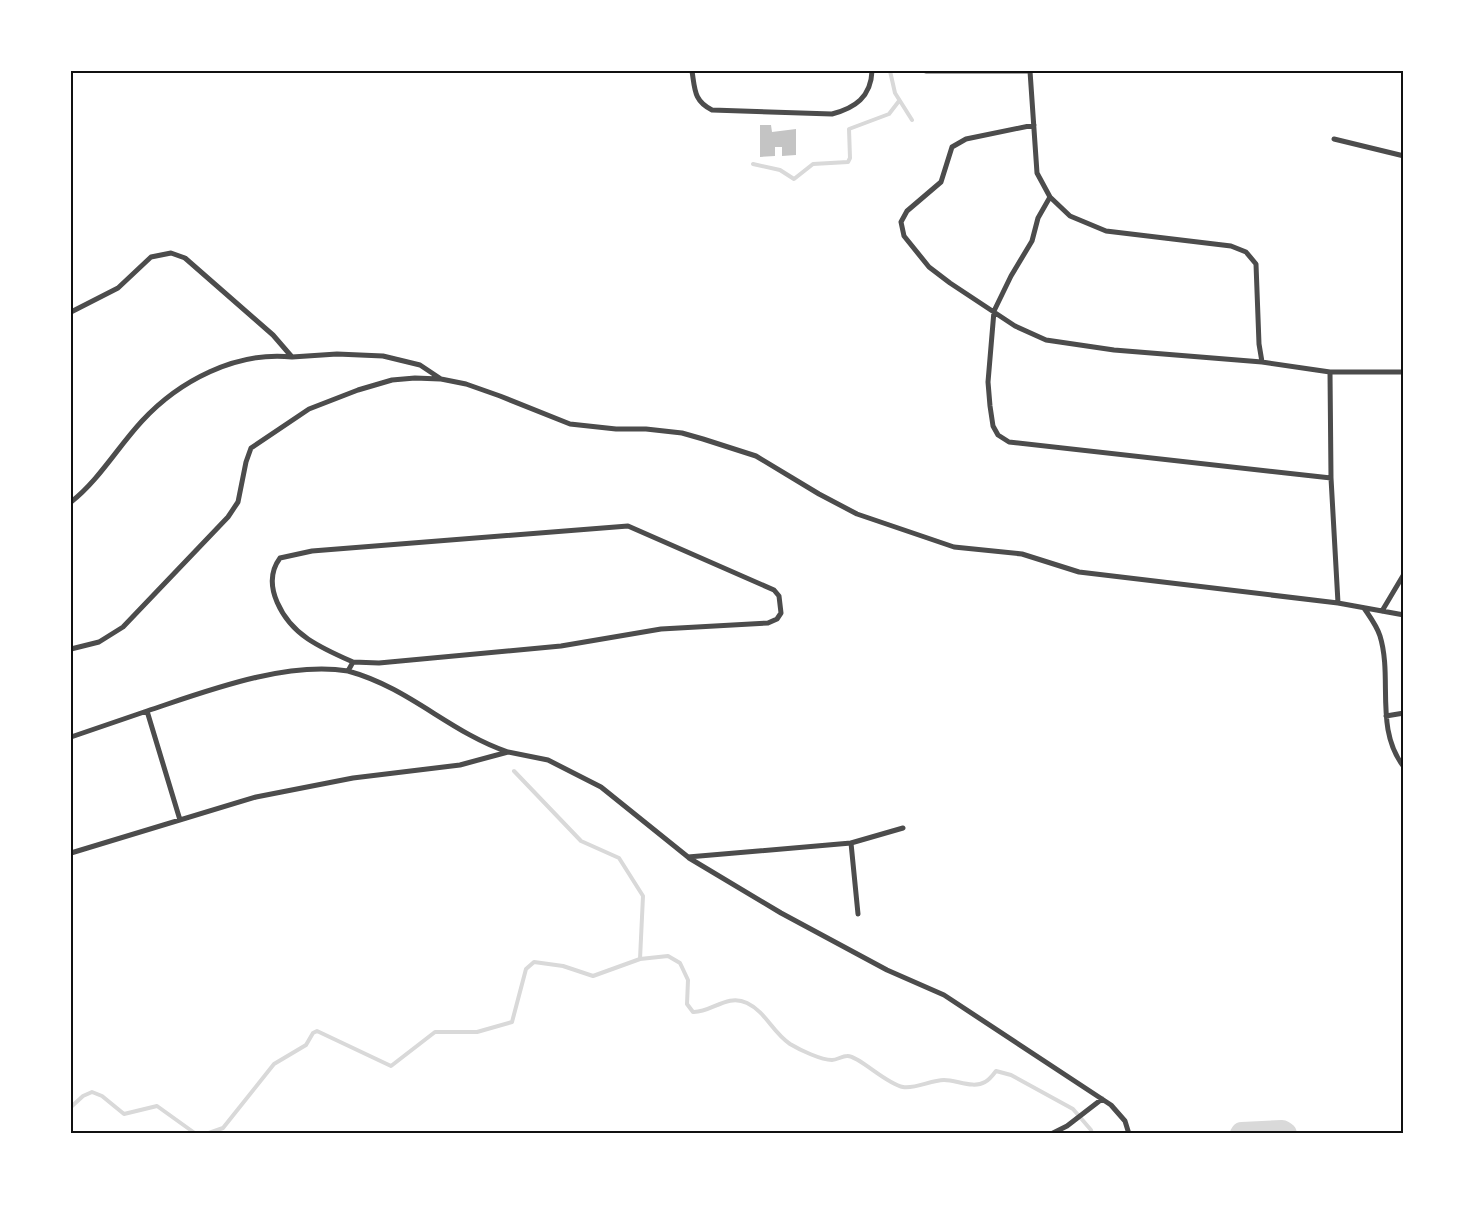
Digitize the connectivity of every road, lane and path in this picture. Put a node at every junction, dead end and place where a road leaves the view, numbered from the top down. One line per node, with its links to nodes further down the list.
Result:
1 (692, 71): 2 (street)
2 (872, 71)
3 (926, 71): 4 (street)
4 (1030, 71): 5 (street)
5 (1034, 125): 8 (street); 9 (street)
6 (1334, 139): 7 (street)
7 (1404, 156)
8 (1050, 197): 9 (street); 12 (street)
9 (994, 310): 12 (street); 16 (street)
10 (71, 312): 11 (street)
11 (292, 356): 15 (street); 17 (street)
12 (1262, 362): 13 (street)
13 (1330, 372): 14 (street); 16 (street)
14 (1404, 372)
15 (440, 379): 19 (street); 23 (street)
16 (1331, 478): 19 (street)
17 (71, 502)
18 (1404, 574): 21 (street)
19 (1338, 603): 20 (street)
20 (1364, 608): 21 (street); 28 (street)
21 (1382, 611): 22 (street)
22 (1404, 615)
23 (71, 649)
24 (353, 662): 24 (street); 25 (street)
25 (348, 671): 26 (street); 30 (street)
26 (147, 711): 29 (street); 32 (street)
27 (1404, 713): 28 (street)
28 (1386, 716): 31 (street)
29 (71, 737)
30 (508, 752): 32 (street); 36 (street)
31 (1404, 767)
32 (180, 820): 35 (street)
33 (903, 828): 34 (street)
34 (851, 844): 36 (street); 37 (street)
35 (71, 853)
36 (688, 857): 38 (street)
37 (858, 914)
38 (1102, 1099): 39 (street); 40 (street)
39 (1051, 1134)
40 (1129, 1134)

